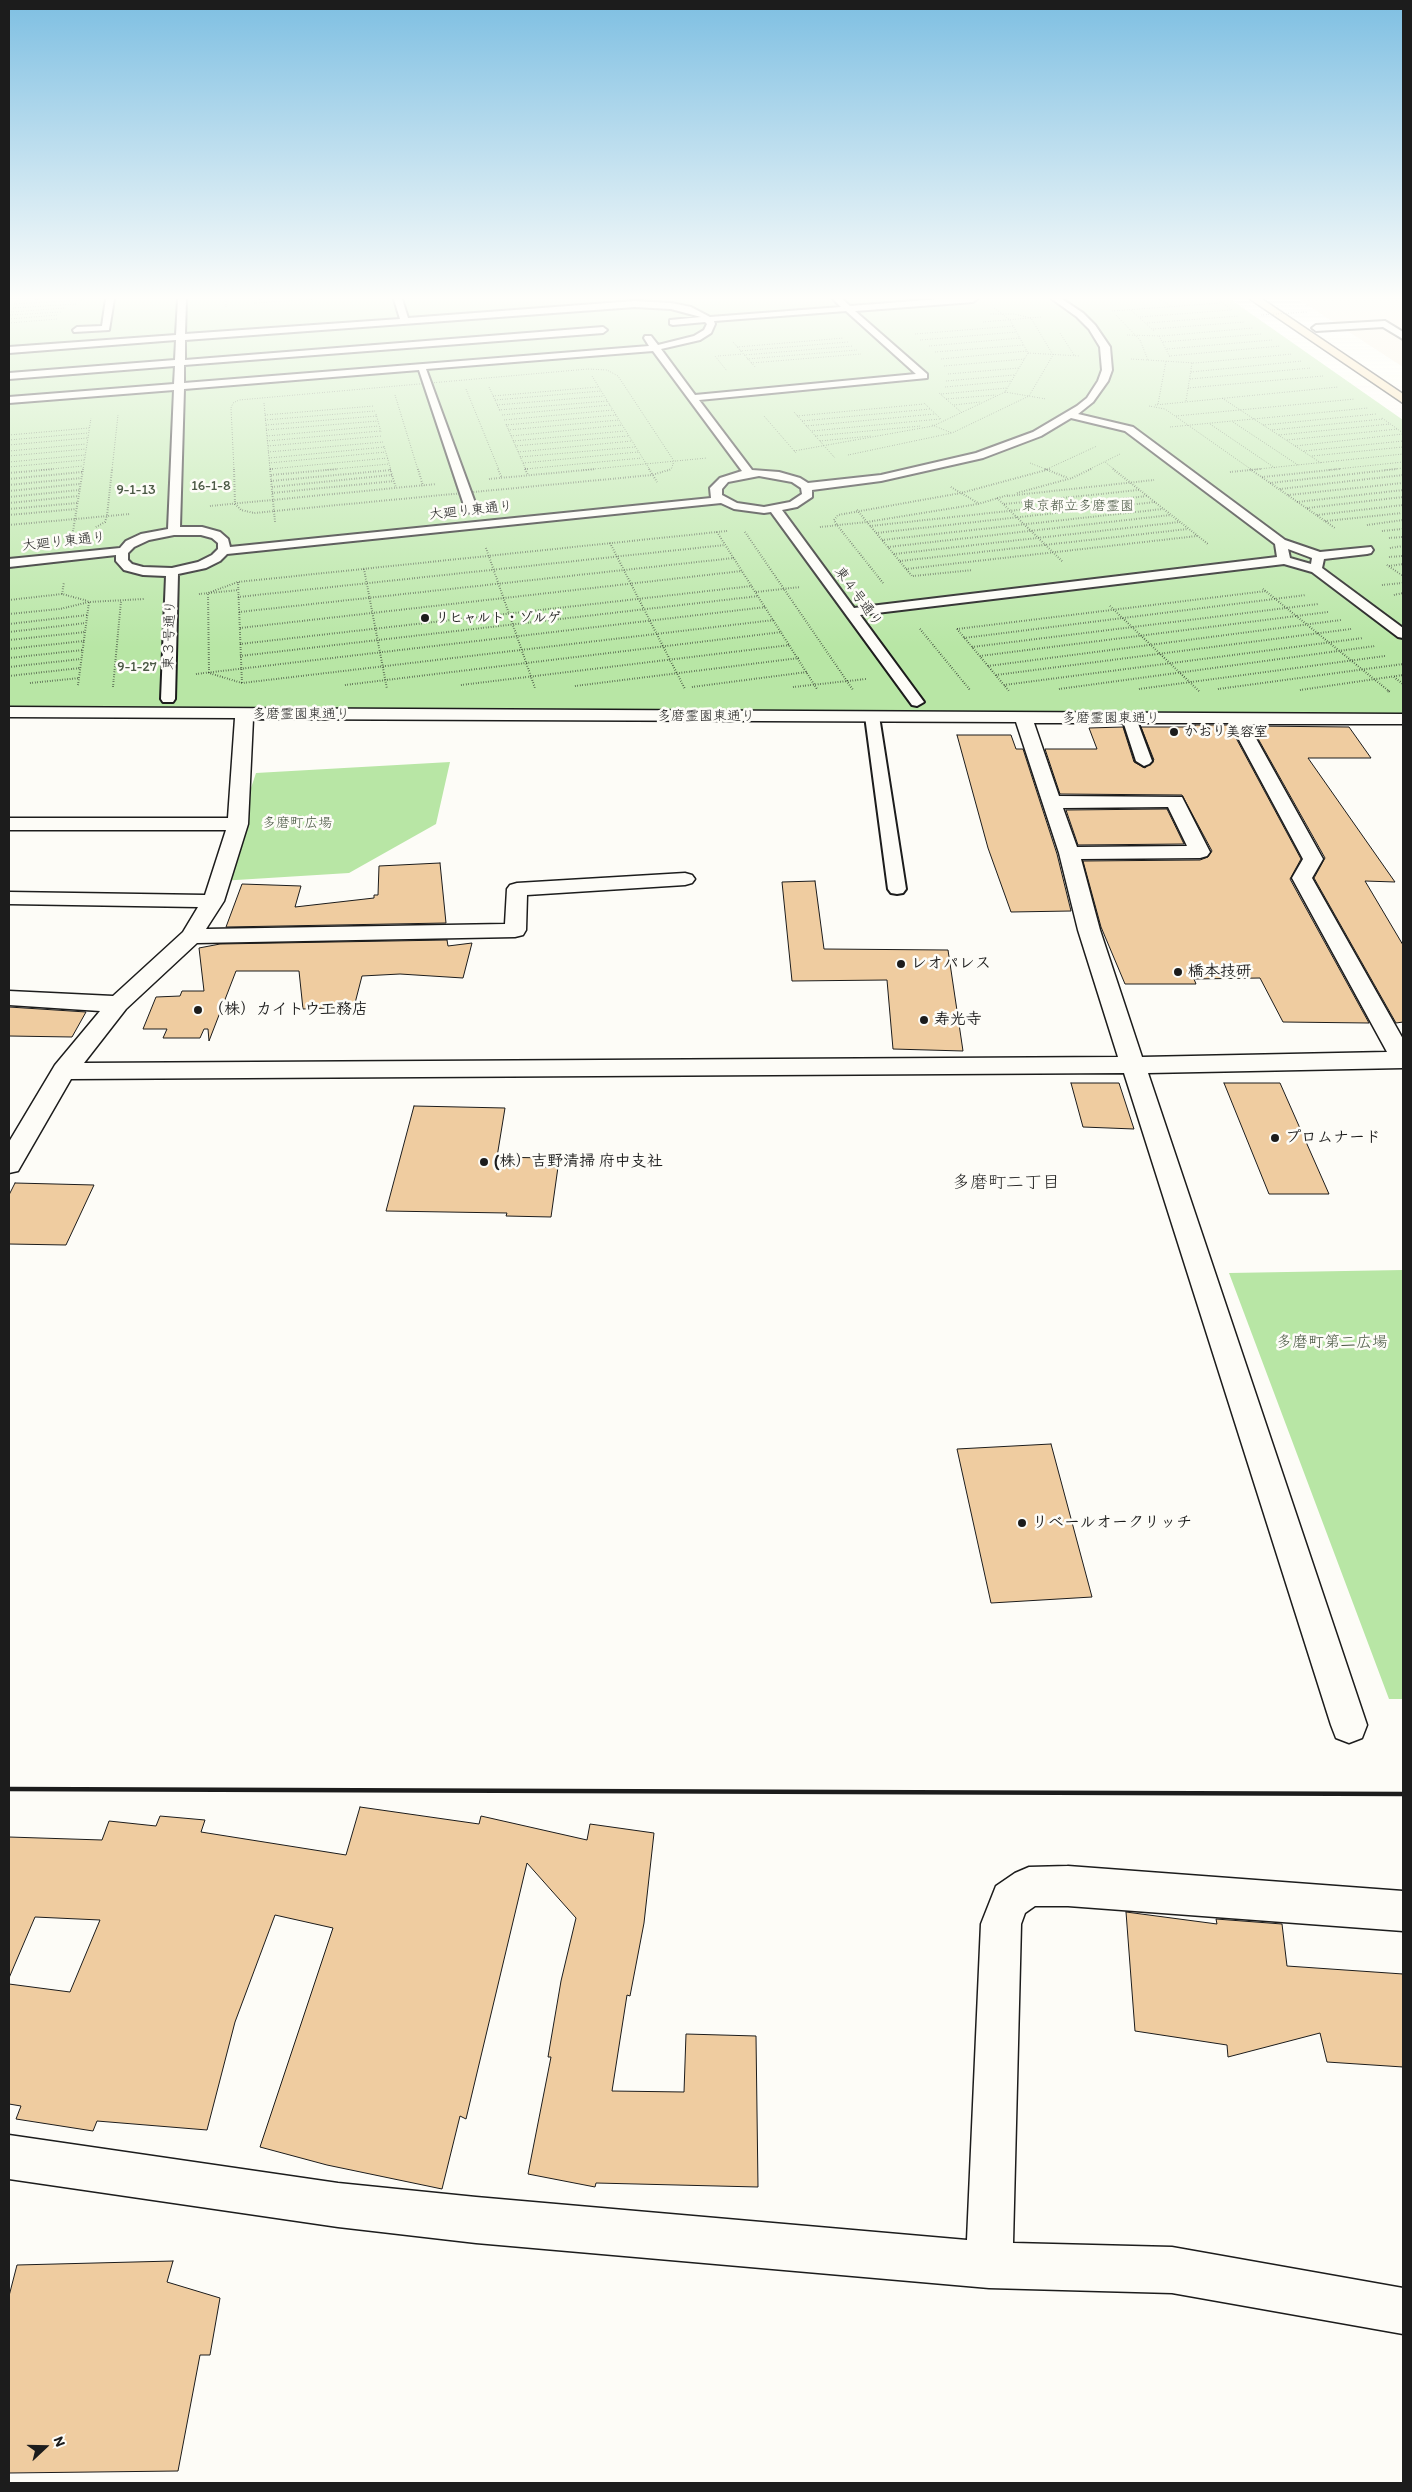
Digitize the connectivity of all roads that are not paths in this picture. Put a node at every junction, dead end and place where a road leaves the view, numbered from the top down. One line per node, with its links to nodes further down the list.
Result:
1 (178, 415): 11 (lane)
2 (438, 415): 10 (lane)
3 (705, 415): 6 (lane)
4 (1071, 415): 7 (lane)
5 (1072, 415): 12 (lane)
6 (749, 474): 7 (lane); 8 (lane)
7 (806, 486): 9 (lane)
8 (718, 496): 9 (lane); 13 (lane, 大廻り東通り)
9 (775, 509): 21 (lane, 東４号通り)
10 (472, 511)
11 (174, 531): 13 (lane); 15 (lane)
12 (1281, 543): 16 (lane); 17 (lane)
13 (223, 546): 19 (lane)
14 (1367, 550): 17 (lane)
15 (122, 556): 18 (lane, 大廻り東通り); 19 (lane); 20 (lane, 大廻り東通り)
16 (1284, 560): 17 (lane); 21 (lane)
17 (1318, 562): 22 (lane)
18 (9, 563)
19 (172, 572): 23 (lane, 東３号通り)
20 (9, 573)
21 (850, 612): 24 (lane, 東４号通り)
22 (1403, 634)
23 (168, 699)
24 (917, 702)
25 (9, 712): 26 (street, 多磨霊園東通り)
26 (244, 713): 27 (street, 多磨霊園東通り); 35 (street)
27 (872, 716): 28 (street, 多磨霊園東通り); 38 (lane)
28 (1023, 718): 29 (street, 多磨霊園東通り); 33 (street)
29 (1128, 718): 30 (street, 多磨霊園東通り); 32 (lane)
30 (1236, 718): 31 (street, 多磨霊園東通り); 44 (street)
31 (1403, 720)
32 (1144, 761)
33 (1051, 802): 36 (street); 36 (street)
34 (9, 824): 35 (street)
35 (238, 824): 40 (street)
36 (1069, 853): 45 (street)
37 (685, 879): 41 (street)
38 (897, 889)
39 (9, 898): 40 (street)
40 (213, 901): 41 (street)
41 (191, 936): 43 (street)
42 (9, 998): 43 (street)
43 (118, 1004): 46 (street)
44 (1403, 1060): 45 (street)
45 (1134, 1065): 46 (street); 48 (street)
46 (64, 1070): 47 (street)
47 (9, 1164)
48 (1349, 1725)
49 (1403, 1911): 51 (street)
50 (9, 2157): 51 (street)
51 (988, 2264): 52 (street)
52 (1403, 2311)

